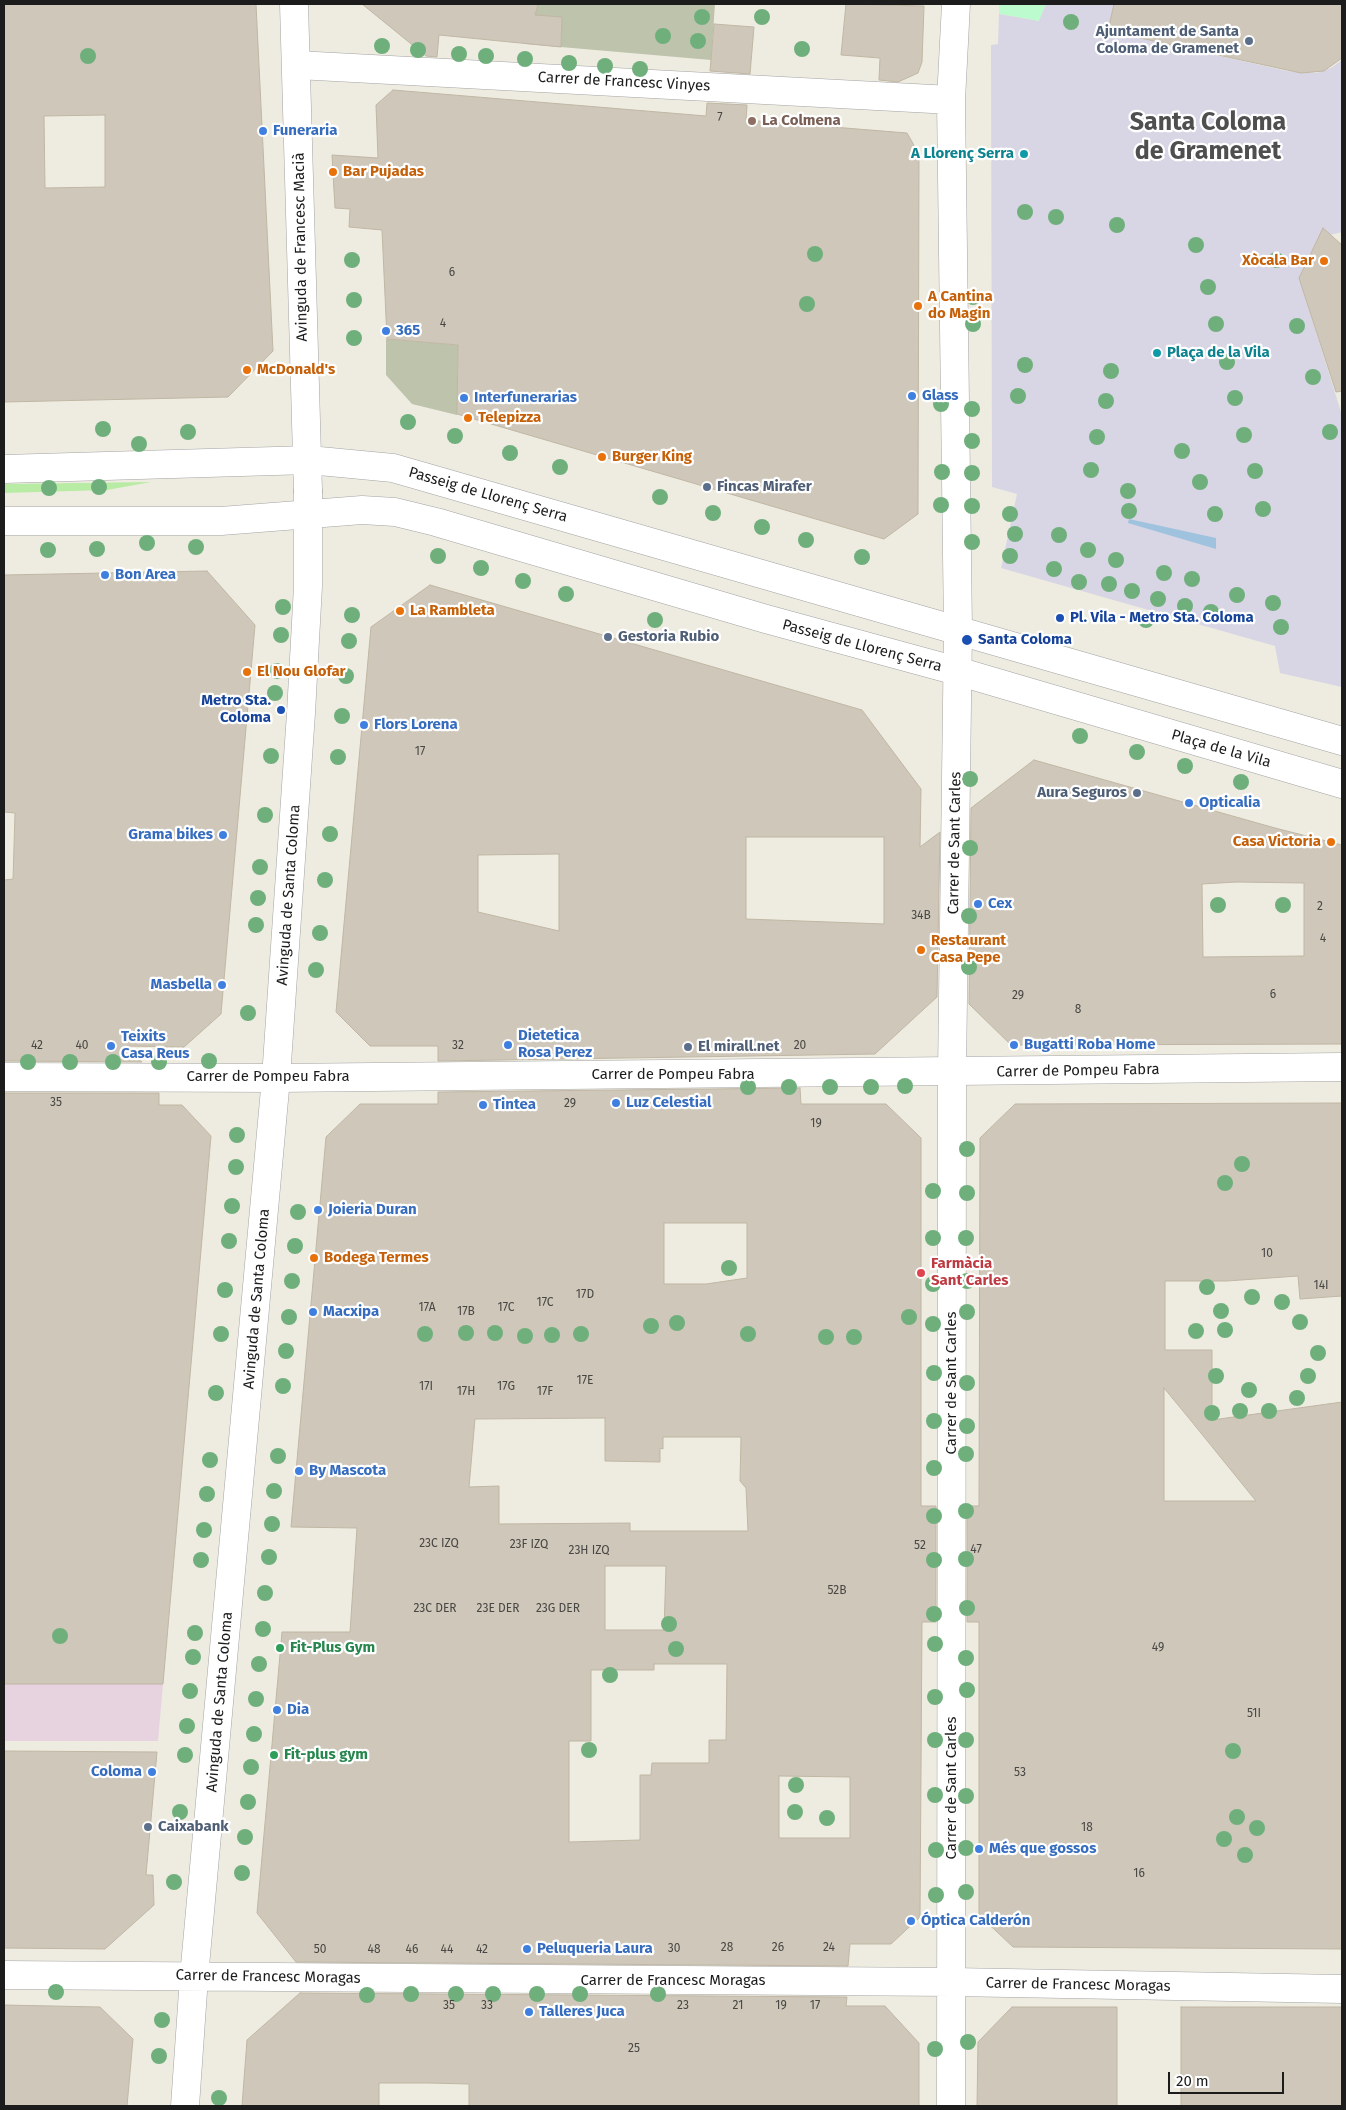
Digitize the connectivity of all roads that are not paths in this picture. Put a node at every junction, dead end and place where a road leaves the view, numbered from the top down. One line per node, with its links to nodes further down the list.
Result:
1 (294, 4): 3 (street, Avinguda de Francesc Macià)
2 (956, 4): 4 (street)
3 (297, 65): 4 (street, Carrer de Francesc Vinyes); 5 (street, Avinguda de Francesc Macià)
4 (951, 100): 9 (street)
5 (309, 460): 6 (street, Passeig de Llorenç Serra); 7 (street, Avinguda de Francesc Macià); 9 (street, Passeig de Llorenç Serra)
6 (4, 469)
7 (309, 503): 8 (street, Passeig de Llorenç Serra); 10 (street, Passeig de Llorenç Serra); 16 (street, Avinguda de Santa Coloma)
8 (4, 521)
9 (958, 630): 10 (street, Carrer de Sant Carles); 11 (street)
10 (957, 671): 12 (street, Plaça de la Vila); 14 (street, Carrer de Sant Carles)
11 (1342, 742)
12 (1342, 784)
13 (1342, 1067): 14 (street, Carrer de Pompeu Fabra)
14 (952, 1072): 16 (street, Carrer de Pompeu Fabra); 19 (street, Carrer de Sant Carles)
15 (4, 1076): 16 (street, Carrer de Pompeu Fabra)
16 (276, 1078): 18 (street, Avinguda de Santa Coloma)
17 (4, 1975): 18 (street, Carrer de Francesc Moragas)
18 (194, 1977): 19 (street, Carrer de Francesc Moragas); 21 (street, Avinguda de Santa Coloma)
19 (952, 1982): 20 (street, Carrer de Francesc Moragas); 22 (street, Carrer de Sant Carles)
20 (1342, 1989)
21 (185, 2106)
22 (951, 2106)

